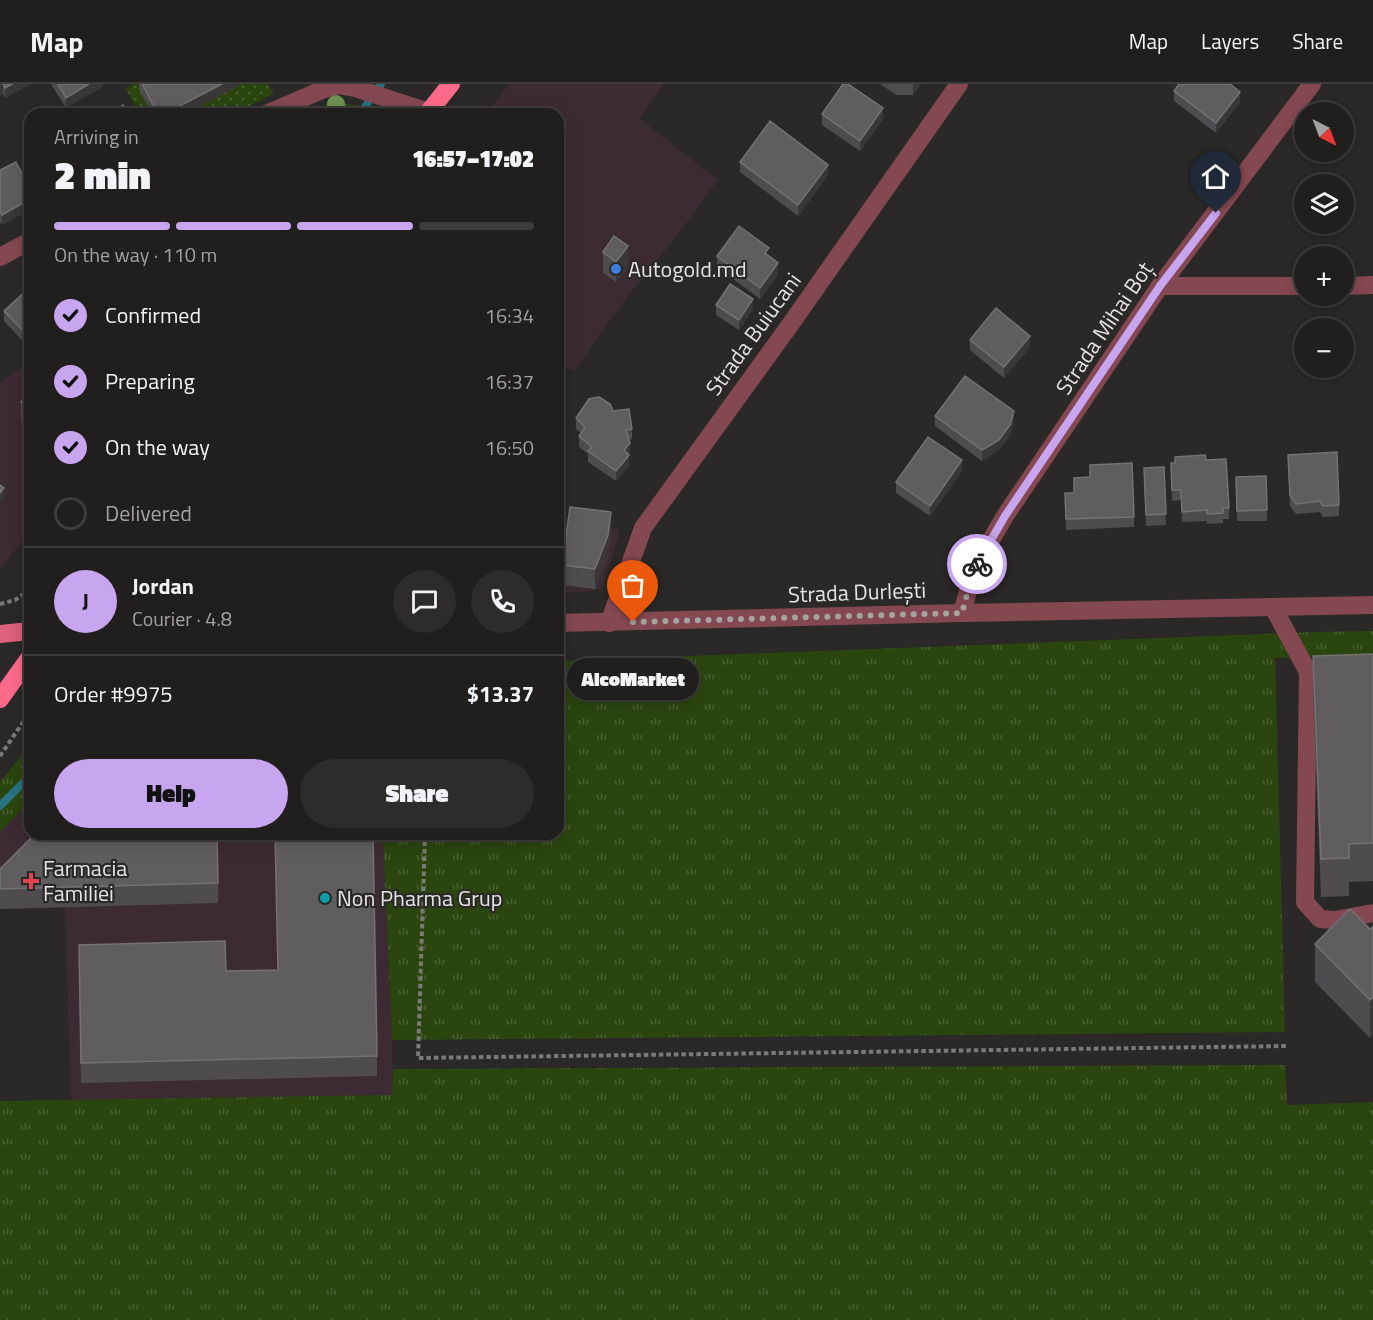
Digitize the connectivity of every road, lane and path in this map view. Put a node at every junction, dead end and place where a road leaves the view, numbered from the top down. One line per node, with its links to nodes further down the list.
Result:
1 (959, 84): 18 (street, Strada Buiucani)
2 (1312, 84): 10 (street, Strada Mihai Boț)
3 (447, 88): 6 (highway)
4 (280, 108): 5 (street)
5 (414, 108)
6 (432, 108)
7 (24, 244): 8 (street)
8 (0, 257)
9 (1373, 285): 12 (street)
10 (1160, 286): 11 (street); 17 (street, Strada Mihai Boț)
11 (1294, 286)
12 (1354, 286)
13 (24, 594): 14 (path)
14 (0, 604)
15 (1373, 604): 16 (street, Strada Durlești)
16 (1273, 607): 17 (street, Strada Durlești); 24 (street)
17 (962, 613): 18 (street, Strada Durlești)
18 (609, 622): 19 (street, Strada Durlești)
19 (564, 623)
20 (24, 632): 21 (main road)
21 (0, 634)
22 (24, 665): 25 (highway)
23 (1340, 671): 24 (street)
24 (1308, 672): 29 (street)
25 (0, 699)
26 (24, 721): 27 (path)
27 (0, 756)
28 (425, 840): 30 (path)
29 (1373, 913)
30 (1287, 1046)

